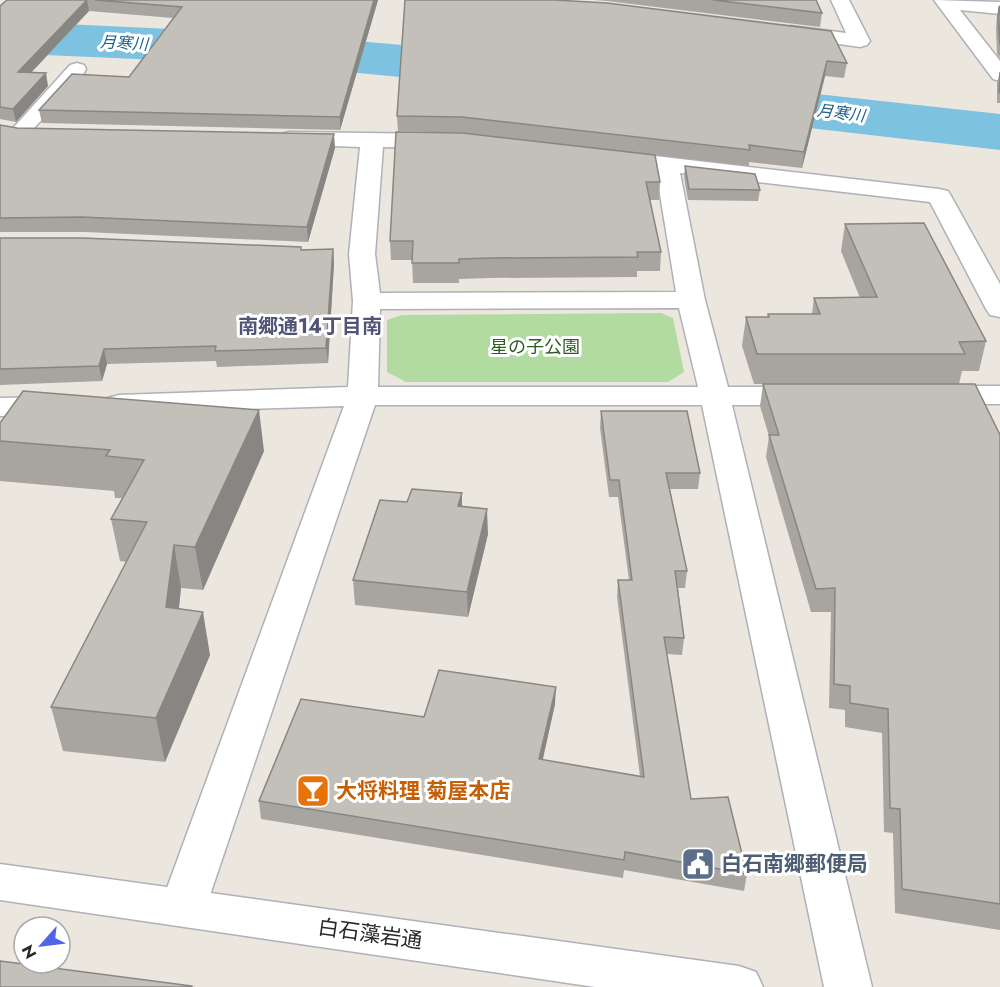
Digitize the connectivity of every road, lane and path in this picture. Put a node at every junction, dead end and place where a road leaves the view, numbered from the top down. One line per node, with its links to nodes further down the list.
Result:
1 (840, 0): 4 (street)
2 (945, 2): 3 (street); 6 (street)
3 (1000, 8)
4 (768, 29)
5 (77, 69): 8 (lane)
6 (1000, 75)
7 (43, 132): 8 (street)
8 (9, 136)
9 (266, 138): 10 (street)
10 (372, 141): 11 (street); 15 (street)
11 (462, 142)
12 (588, 155): 13 (street)
13 (668, 164): 14 (street); 16 (street)
14 (691, 300): 15 (street); 20 (street)
15 (367, 301): 19 (street)
16 (1000, 309)
17 (905, 395): 18 (street)
18 (1000, 395)
19 (363, 396): 20 (street); 22 (street); 24 (street)
20 (715, 396): 21 (street); 26 (street)
21 (834, 396)
22 (0, 407)
23 (0, 882): 24 (street, 白石藻岩通)
24 (183, 907): 25 (street, 白石藻岩通)
25 (739, 987)
26 (848, 987)

